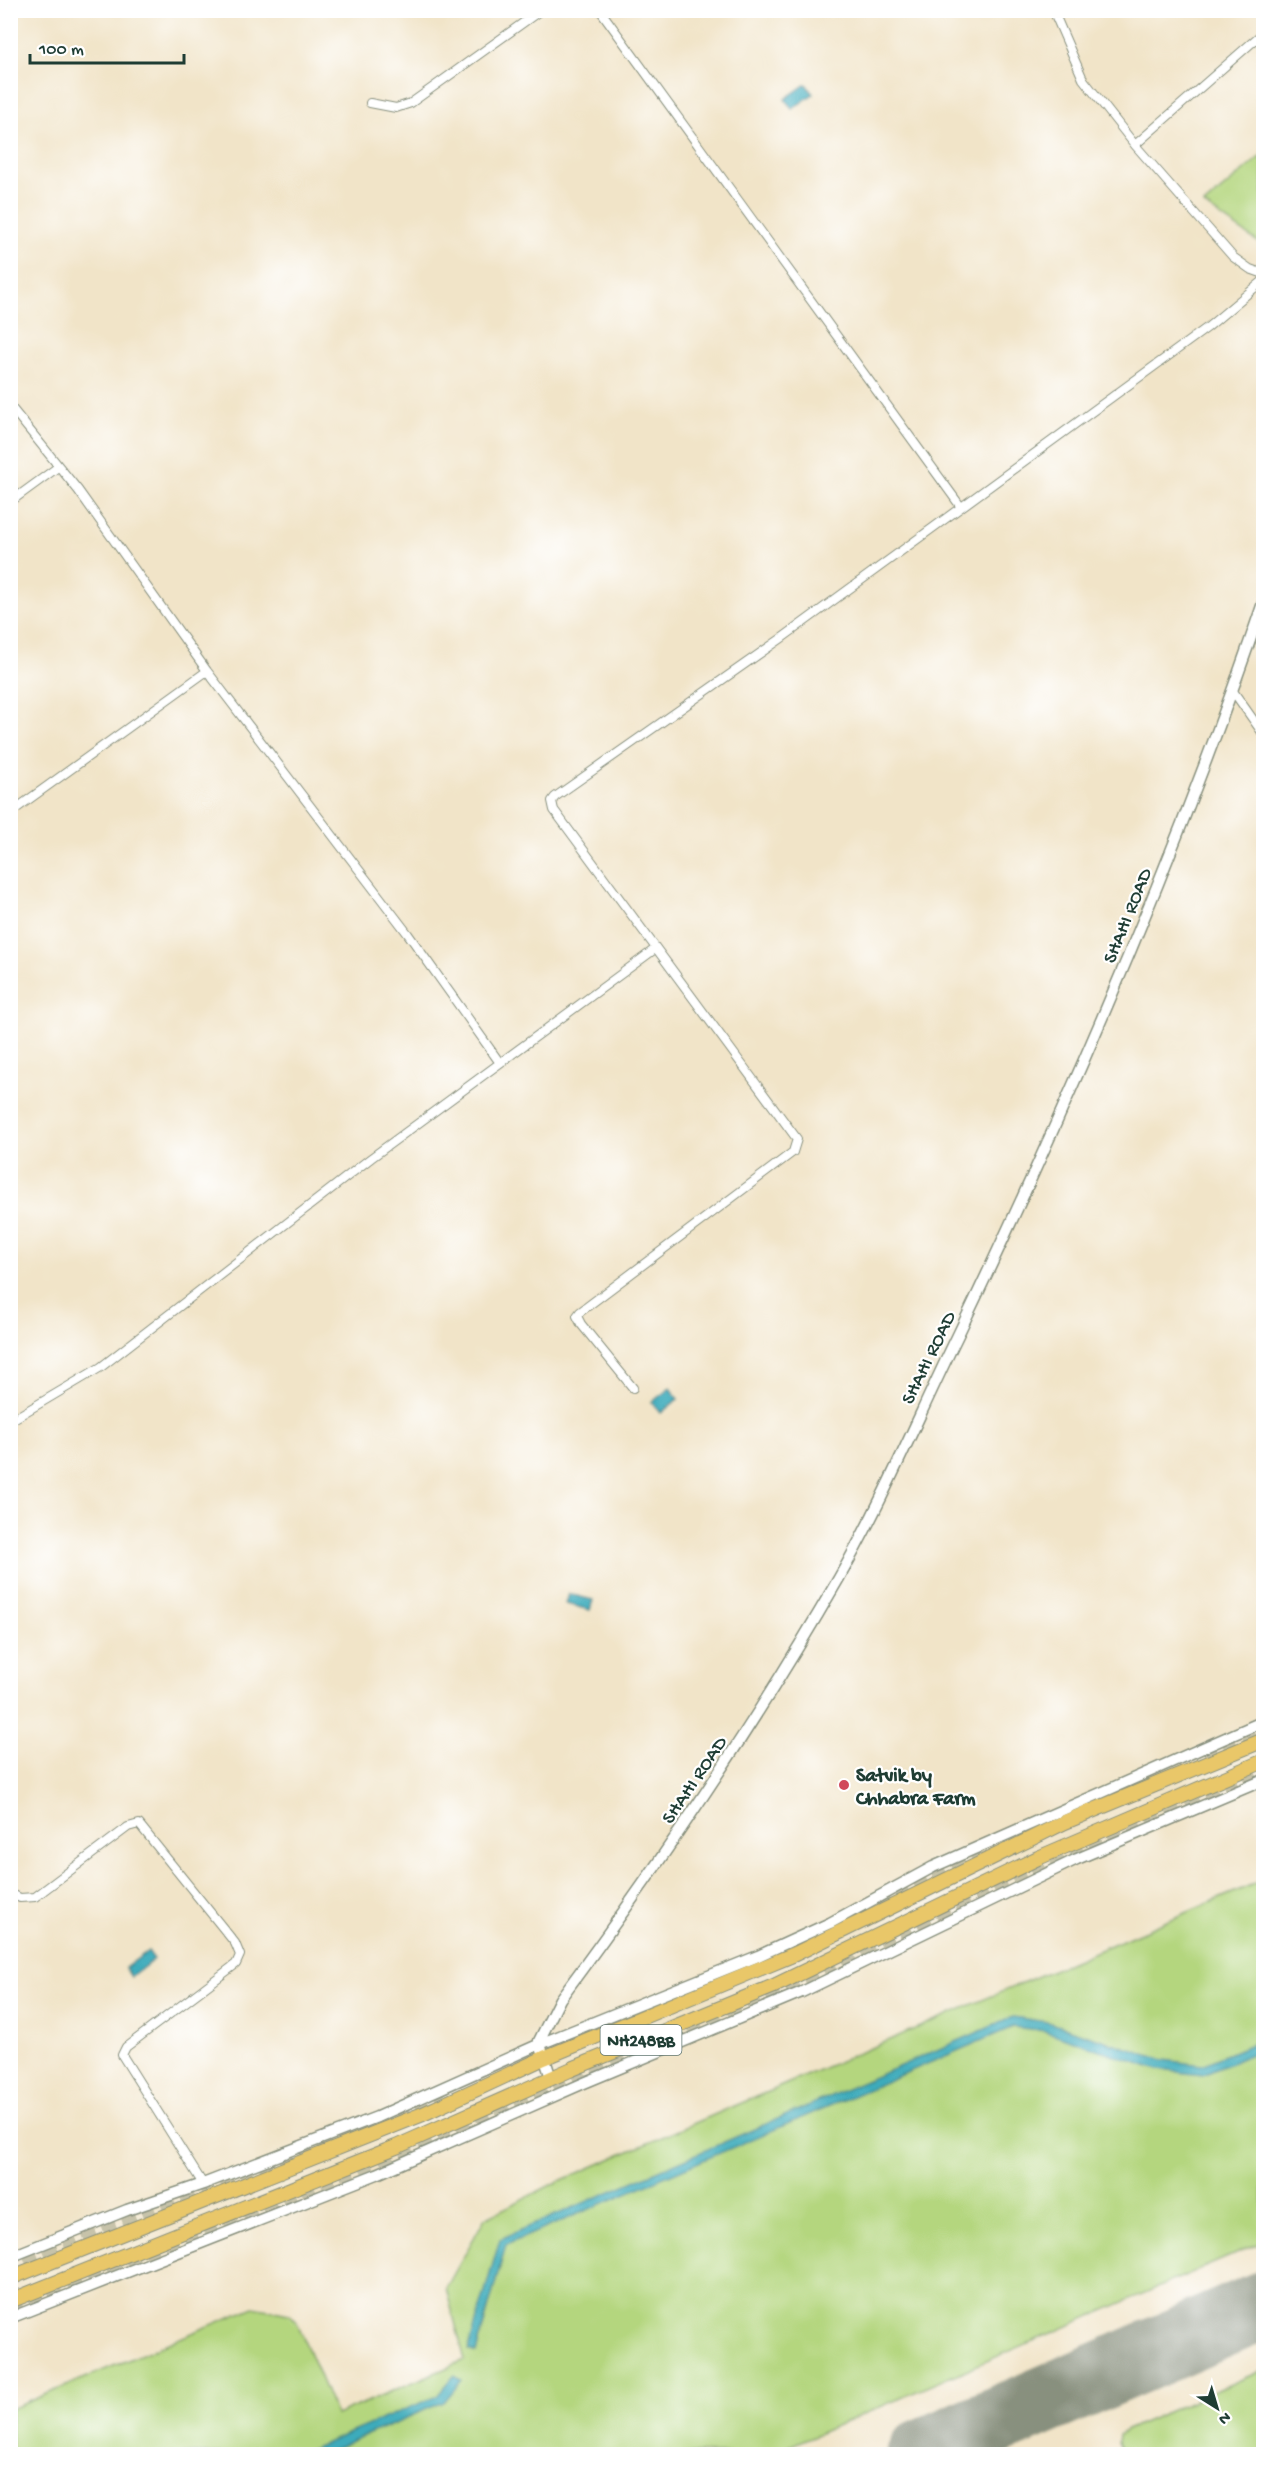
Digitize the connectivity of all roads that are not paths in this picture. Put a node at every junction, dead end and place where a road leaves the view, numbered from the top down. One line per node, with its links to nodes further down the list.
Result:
1 (541, 10): 5 (street)
2 (600, 10): 14 (street)
3 (1053, 10): 6 (street)
4 (1263, 32): 6 (street)
5 (370, 103)
6 (1135, 145): 9 (street)
7 (10, 209): 8 (street)
8 (10, 242)
9 (1263, 274)
10 (1263, 280): 14 (street)
11 (10, 406): 12 (street)
12 (58, 466): 13 (street); 16 (street)
13 (10, 502)
14 (961, 507): 20 (street)
15 (1263, 600): 17 (street, SHAHI ROAD)
16 (207, 671): 19 (street); 21 (street)
17 (1233, 691): 18 (street); 29 (street, SHAHI ROAD)
18 (1263, 735)
19 (10, 813)
20 (655, 949): 21 (street); 22 (street)
21 (500, 1063): 23 (street)
22 (633, 1388)
23 (10, 1421)
24 (1263, 1721): 29 (street)
25 (1263, 1740): 30 (highway, NH248BB)
26 (1263, 1761): 31 (highway, NH248BB)
27 (1263, 1780): 36 (street)
28 (10, 1893): 32 (street)
29 (540, 2044): 30 (street); 32 (street)
30 (544, 2058): 31 (street); 34 (highway, NH248BB)
31 (551, 2078): 35 (highway, NH248BB)
32 (203, 2184): 33 (street)
33 (10, 2257)
34 (10, 2278)
35 (10, 2301)
36 (10, 2318)

